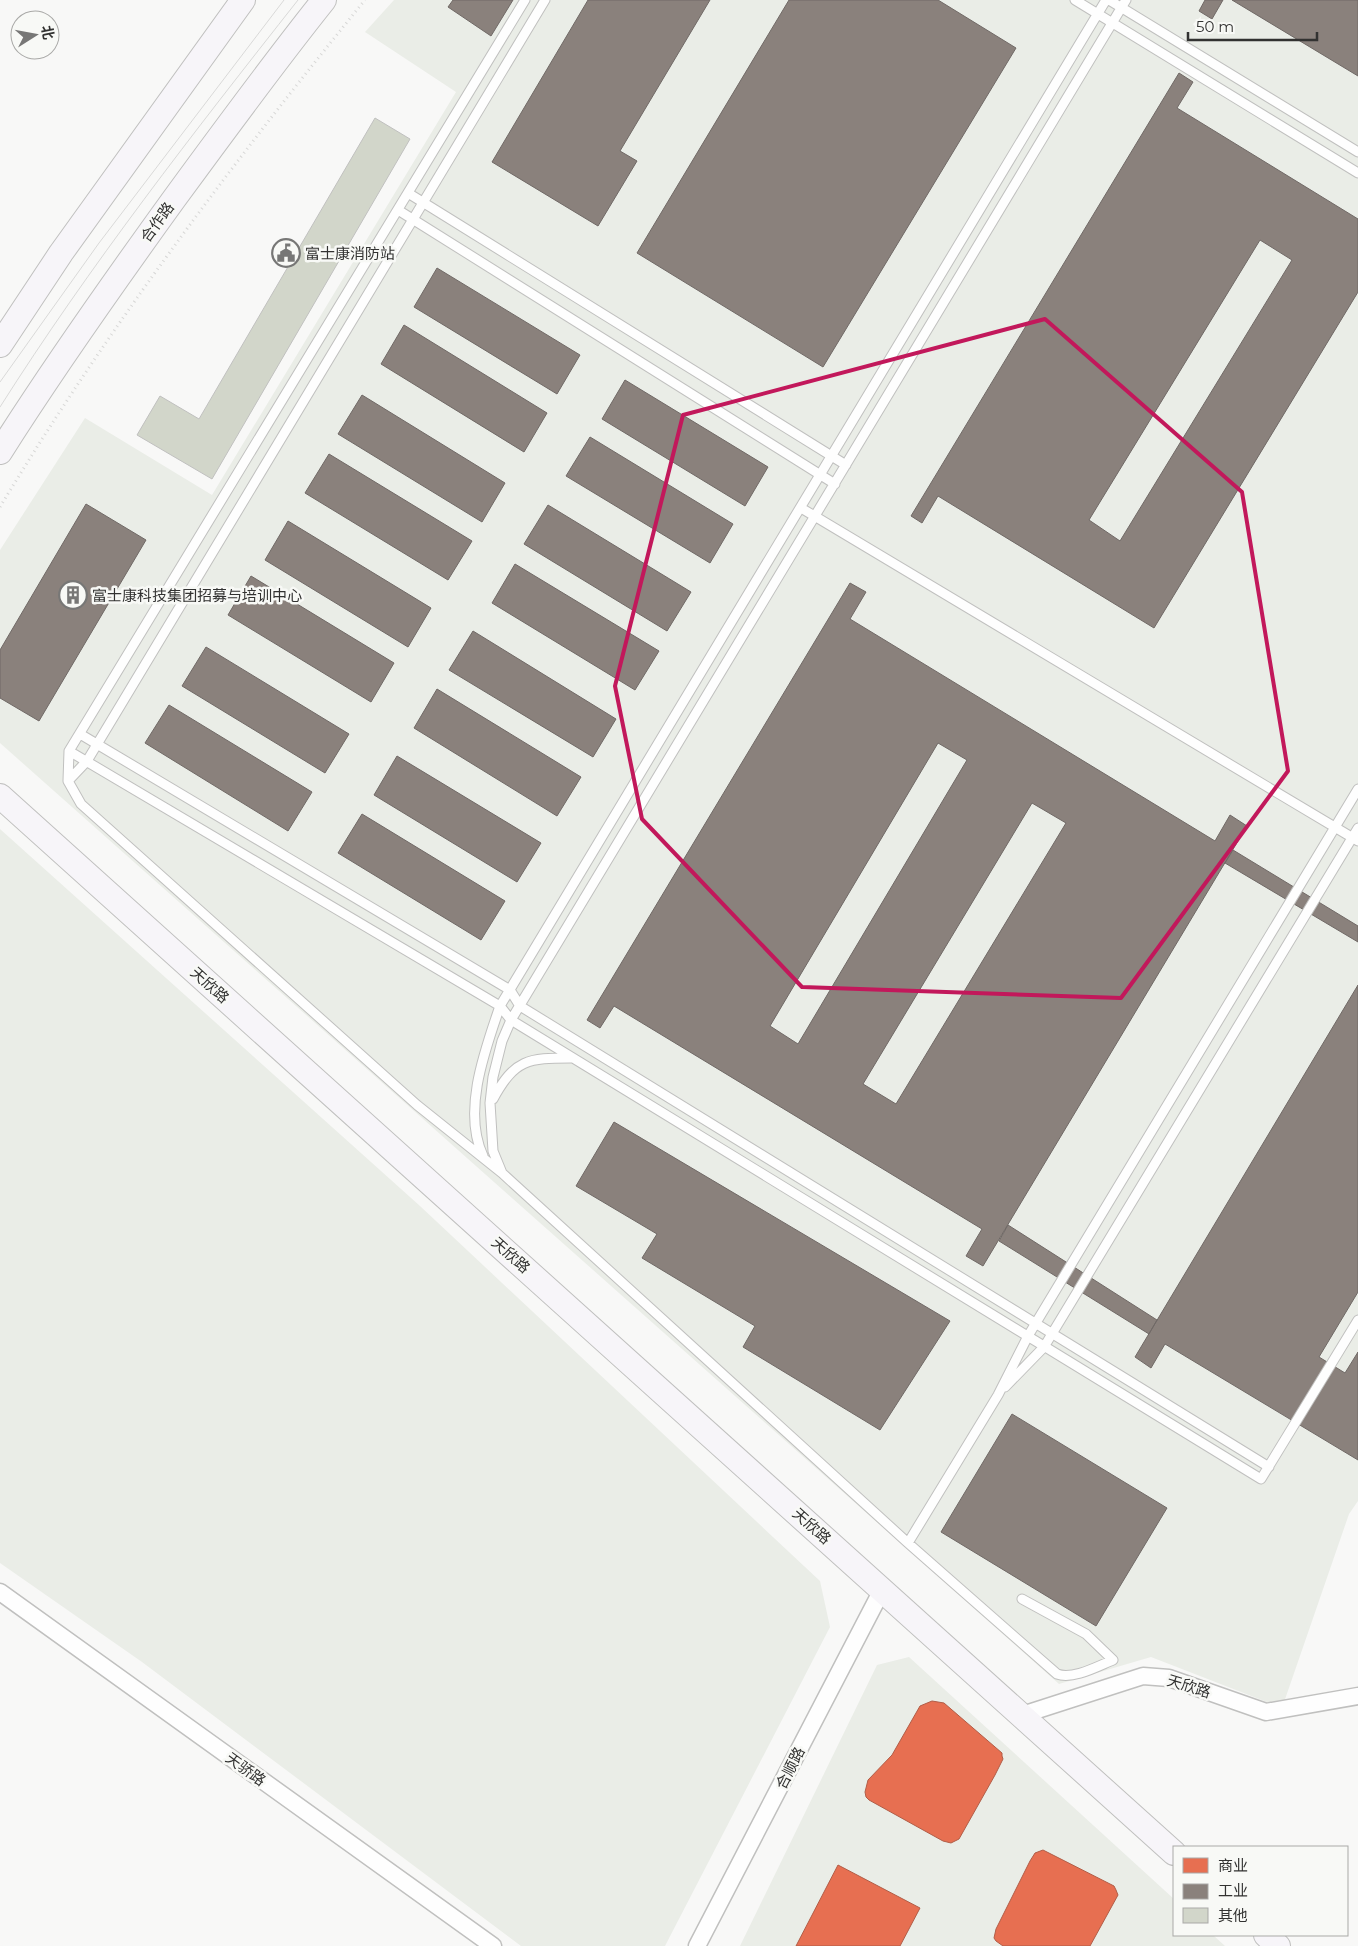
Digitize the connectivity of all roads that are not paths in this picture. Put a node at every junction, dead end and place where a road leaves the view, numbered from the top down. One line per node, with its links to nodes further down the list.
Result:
1 (243, 0): 16 (street)
2 (324, 0): 17 (street, 合作路)
3 (525, 0): 12 (lane)
4 (545, 0): 13 (lane)
5 (1075, 0): 8 (lane)
6 (1108, 0): 7 (lane); 8 (lane)
7 (1124, 4): 9 (lane); 10 (lane)
8 (1098, 14): 9 (lane); 18 (lane)
9 (1112, 23): 11 (lane); 19 (lane)
10 (1358, 152)
11 (1358, 174)
12 (408, 193): 13 (lane); 14 (lane)
13 (423, 202): 15 (lane); 18 (lane)
14 (398, 210): 15 (lane); 24 (lane)
15 (413, 219): 20 (lane); 25 (lane)
16 (0, 346)
17 (0, 452)
18 (832, 456): 19 (lane); 20 (lane)
19 (846, 465): 21 (lane)
20 (820, 475): 21 (lane); 22 (lane)
21 (835, 484): 23 (lane)
22 (800, 508): 23 (lane); 34 (lane)
23 (815, 516): 31 (lane); 36 (lane)
24 (80, 734): 25 (lane); 26 (lane)
25 (97, 745): 27 (lane); 34 (lane)
26 (69, 751): 27 (lane); 28 (lane)
27 (87, 761): 28 (lane); 35 (lane)
28 (68, 781): 40 (lane)
29 (1358, 790): 31 (lane)
30 (0, 796): 49 (street, 天欣路)
31 (1335, 827): 33 (lane); 42 (lane)
32 (1358, 828): 33 (lane)
33 (1355, 840): 43 (lane)
34 (510, 990): 35 (lane); 36 (lane)
35 (500, 1006): 37 (lane); 40 (lane)
36 (520, 1006): 37 (lane); 42 (lane)
37 (511, 1020): 38 (lane); 39 (lane)
38 (573, 1058): 39 (lane); 44 (lane)
39 (490, 1103): 40 (lane)
40 (502, 1173): 48 (lane)
41 (1358, 1320): 47 (lane)
42 (1035, 1324): 43 (lane); 44 (lane)
43 (1052, 1334): 45 (lane); 47 (lane)
44 (1028, 1336): 45 (lane); 46 (lane)
45 (1044, 1347): 46 (lane); 47 (lane)
46 (998, 1394): 48 (lane)
47 (1269, 1466)
48 (908, 1543): 51 (lane)
49 (882, 1590): 53 (street, 天欣路); 57 (street, 合顺路)
50 (0, 1592): 56 (street, 天骄路)
51 (1022, 1599)
52 (1358, 1696): 53 (street, 天欣路)
53 (1022, 1715): 54 (street, 天欣路)
54 (1173, 1851)
55 (1267, 1936): 58 (street)
56 (493, 1946)
57 (697, 1946)
58 (1278, 1946)

